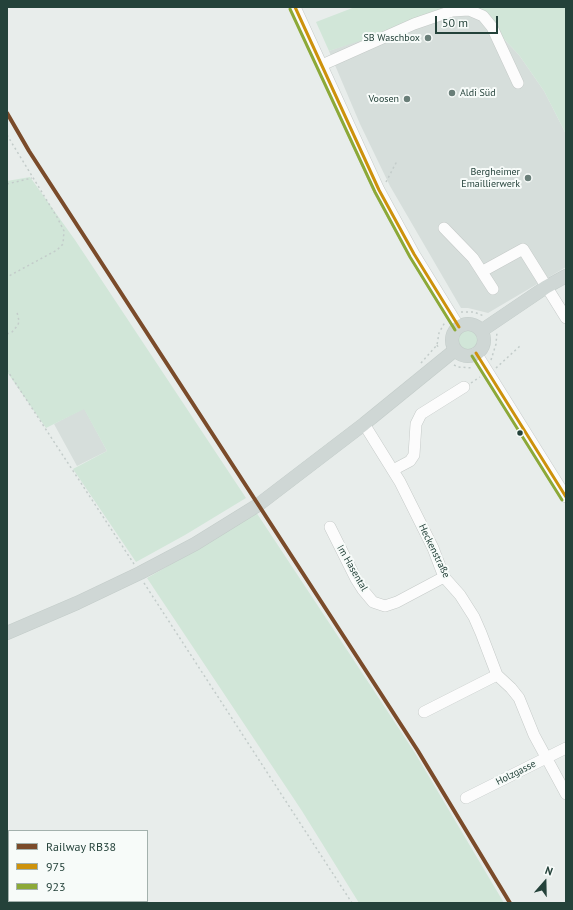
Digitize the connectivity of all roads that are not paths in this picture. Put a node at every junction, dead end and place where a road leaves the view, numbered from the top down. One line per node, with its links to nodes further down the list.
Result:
1 (295, 7): 2 (street)
2 (322, 65): 3 (street); 10 (street)
3 (518, 83)
4 (444, 228): 5 (street)
5 (483, 271): 7 (street); 8 (street)
6 (566, 276): 7 (main road)
7 (546, 287): 9 (street); 11 (main road)
8 (494, 289)
9 (566, 318)
10 (456, 321): 11 (main road); 12 (main road)
11 (481, 331): 13 (main road)
12 (456, 350): 13 (main road); 15 (main road)
13 (476, 353): 17 (street)
14 (464, 387): 16 (street)
15 (364, 424): 16 (street, Heckenstraße); 20 (main road)
16 (393, 470): 19 (street, Heckenstraße)
17 (566, 497)
18 (330, 527): 19 (street, Im Hasental)
19 (444, 576): 21 (street, Heckenstraße)
20 (7, 633)
21 (497, 675): 22 (street); 24 (street, Heckenstraße)
22 (424, 712)
23 (566, 748): 24 (street, Holzgasse)
24 (546, 758): 25 (street, Heckenstraße); 26 (street, Holzgasse)
25 (566, 794)
26 (466, 798)

